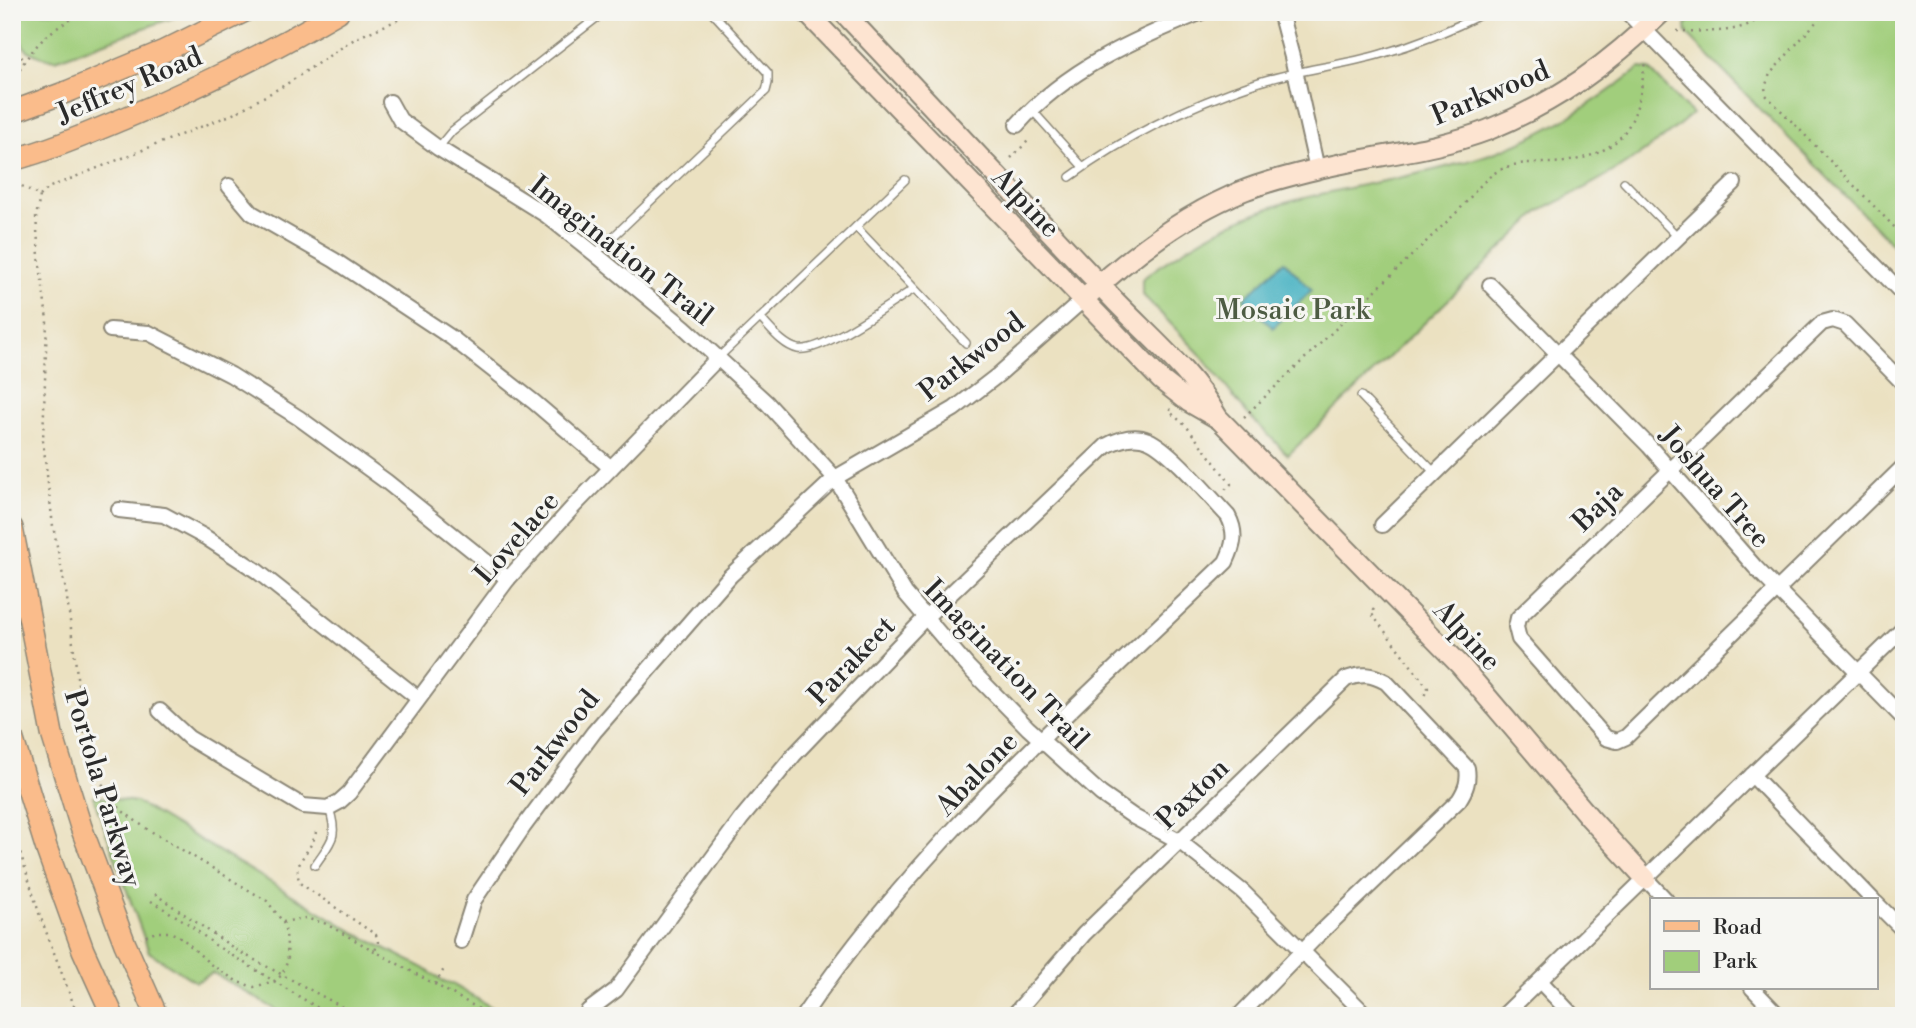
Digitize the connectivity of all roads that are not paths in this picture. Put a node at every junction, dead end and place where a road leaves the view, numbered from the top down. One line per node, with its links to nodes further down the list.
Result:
1 (243, 12): 16 (main road, Jeffrey Road)
2 (338, 12): 19 (main road, Jeffrey Road)
3 (604, 12): 18 (lane)
4 (712, 12): 29 (lane)
5 (806, 12): 34 (street, Alpine)
6 (843, 12): 30 (street, Alpine)
7 (1202, 12): 15 (street)
8 (1280, 12): 13 (street)
9 (1486, 12): 13 (lane)
10 (1627, 12): 12 (street)
11 (1662, 12): 12 (street, Parkwood)
12 (1644, 30): 21 (street, Parkwood); 33 (street)
13 (1296, 73): 20 (lane); 21 (street)
14 (390, 102): 18 (street, Imagination Trail)
15 (1031, 109): 17 (street); 20 (lane)
16 (16, 110)
17 (1017, 125)
18 (439, 148): 29 (street, Imagination Trail)
19 (17, 159)
20 (1083, 167): 22 (lane)
21 (1317, 169): 30 (street, Parkwood)
22 (1070, 177)
23 (905, 180): 27 (lane, Lovelace)
24 (1624, 182): 28 (lane)
25 (1734, 183): 28 (street)
26 (229, 187): 44 (street)
27 (856, 227): 32 (lane); 35 (lane, Lovelace)
28 (1678, 238): 38 (street)
29 (595, 254): 39 (street, Imagination Trail)
30 (1100, 284): 34 (street, Parkwood); 42 (street, Alpine)
31 (1490, 285): 38 (street, Joshua Tree)
32 (914, 289): 35 (lane); 37 (lane)
33 (1904, 295)
34 (1084, 299): 42 (street, Alpine); 47 (street, Parkwood)
35 (760, 318): 39 (lane, Lovelace)
36 (110, 330): 52 (street)
37 (966, 342)
38 (1559, 353): 45 (street, Joshua Tree); 46 (street)
39 (718, 358): 44 (street, Lovelace); 47 (street, Imagination Trail)
40 (1904, 384): 45 (street, Baja)
41 (1361, 397): 46 (lane)
42 (1218, 418): 66 (street, Alpine)
43 (1904, 466): 53 (street)
44 (611, 468): 52 (street, Lovelace)
45 (1670, 470): 53 (street, Joshua Tree); 53 (street, Baja)
46 (1435, 473): 50 (street)
47 (835, 478): 54 (street, Imagination Trail); 71 (street, Parkwood)
48 (1195, 482): 54 (street, Parakeet); 61 (street, Abalone)
49 (119, 510): 57 (street)
50 (1382, 525)
51 (12, 528): 77 (main road, Portola Parkway)
52 (508, 579): 57 (street, Lovelace)
53 (1777, 590): 56 (street, Joshua Tree)
54 (925, 618): 61 (street, Imagination Trail); 75 (street, Parakeet)
55 (1904, 628): 56 (street)
56 (1858, 673): 59 (street, Joshua Tree); 62 (street)
57 (418, 698): 63 (street, Lovelace)
58 (160, 711): 63 (street)
59 (1904, 719)
60 (12, 737): 76 (main road)
61 (1041, 741): 64 (street, Imagination Trail); 78 (street, Abalone)
62 (1752, 775): 66 (street); 68 (street)
63 (328, 808): 65 (lane)
64 (1179, 841): 72 (street, Imagination Trail); 72 (street, Paxton); 79 (street, Paxton)
65 (315, 865)
66 (1646, 879): 67 (street, Alpine); 73 (street)
67 (1665, 898)
68 (1872, 898)
69 (1878, 904): 70 (street)
70 (1904, 932)
71 (461, 941)
72 (1304, 951): 80 (street, Paxton); 81 (street, Imagination Trail)
73 (1540, 981): 82 (street); 83 (street)
74 (1754, 990): 84 (street)
75 (588, 1011)
76 (113, 1016)
77 (157, 1016)
78 (803, 1016)
79 (1013, 1016)
80 (1240, 1016)
81 (1367, 1016)
82 (1503, 1016)
83 (1573, 1016)
84 (1779, 1016)

